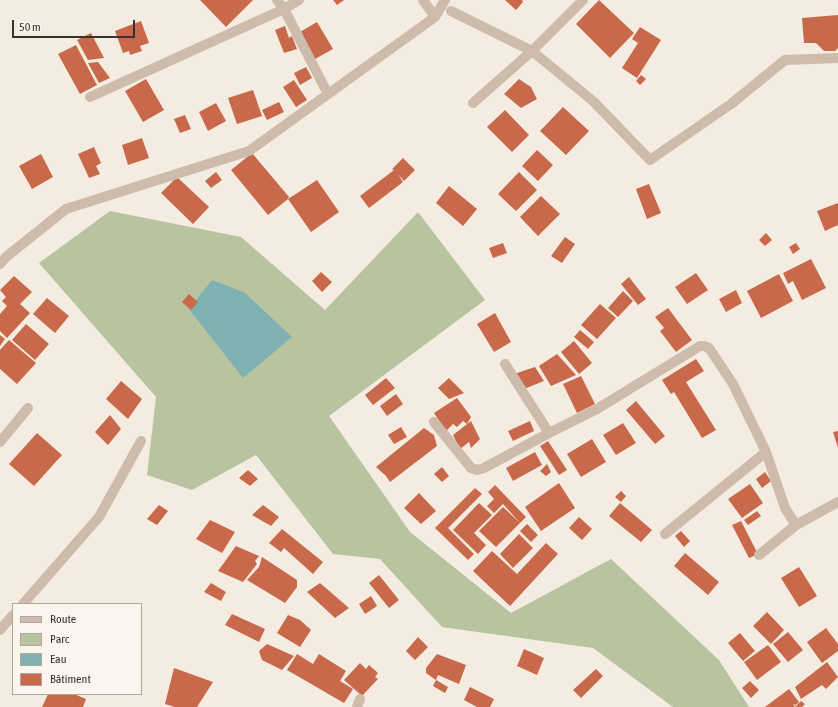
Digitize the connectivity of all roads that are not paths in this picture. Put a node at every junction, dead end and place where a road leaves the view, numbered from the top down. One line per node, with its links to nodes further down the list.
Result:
1 (278, 0): 6 (street)
2 (299, 0): 6 (street)
3 (423, 0): 8 (street)
4 (445, 0): 8 (street)
5 (583, 0): 9 (street)
6 (284, 9): 11 (street); 12 (street)
7 (451, 11): 9 (street)
8 (435, 17): 11 (street)
9 (532, 51): 10 (street); 13 (street)
10 (838, 58)
11 (328, 94): 14 (street)
12 (90, 97)
13 (473, 103)
14 (0, 264)
15 (505, 364): 18 (street)
16 (28, 408): 20 (street)
17 (434, 422): 18 (street)
18 (549, 433): 21 (street)
19 (141, 441): 26 (street)
20 (0, 442)
21 (766, 452): 23 (street); 24 (street)
22 (838, 502): 23 (street)
23 (796, 525): 25 (street)
24 (665, 534)
25 (759, 555)
26 (24, 603)
27 (12, 617): 28 (street)
28 (0, 630)

